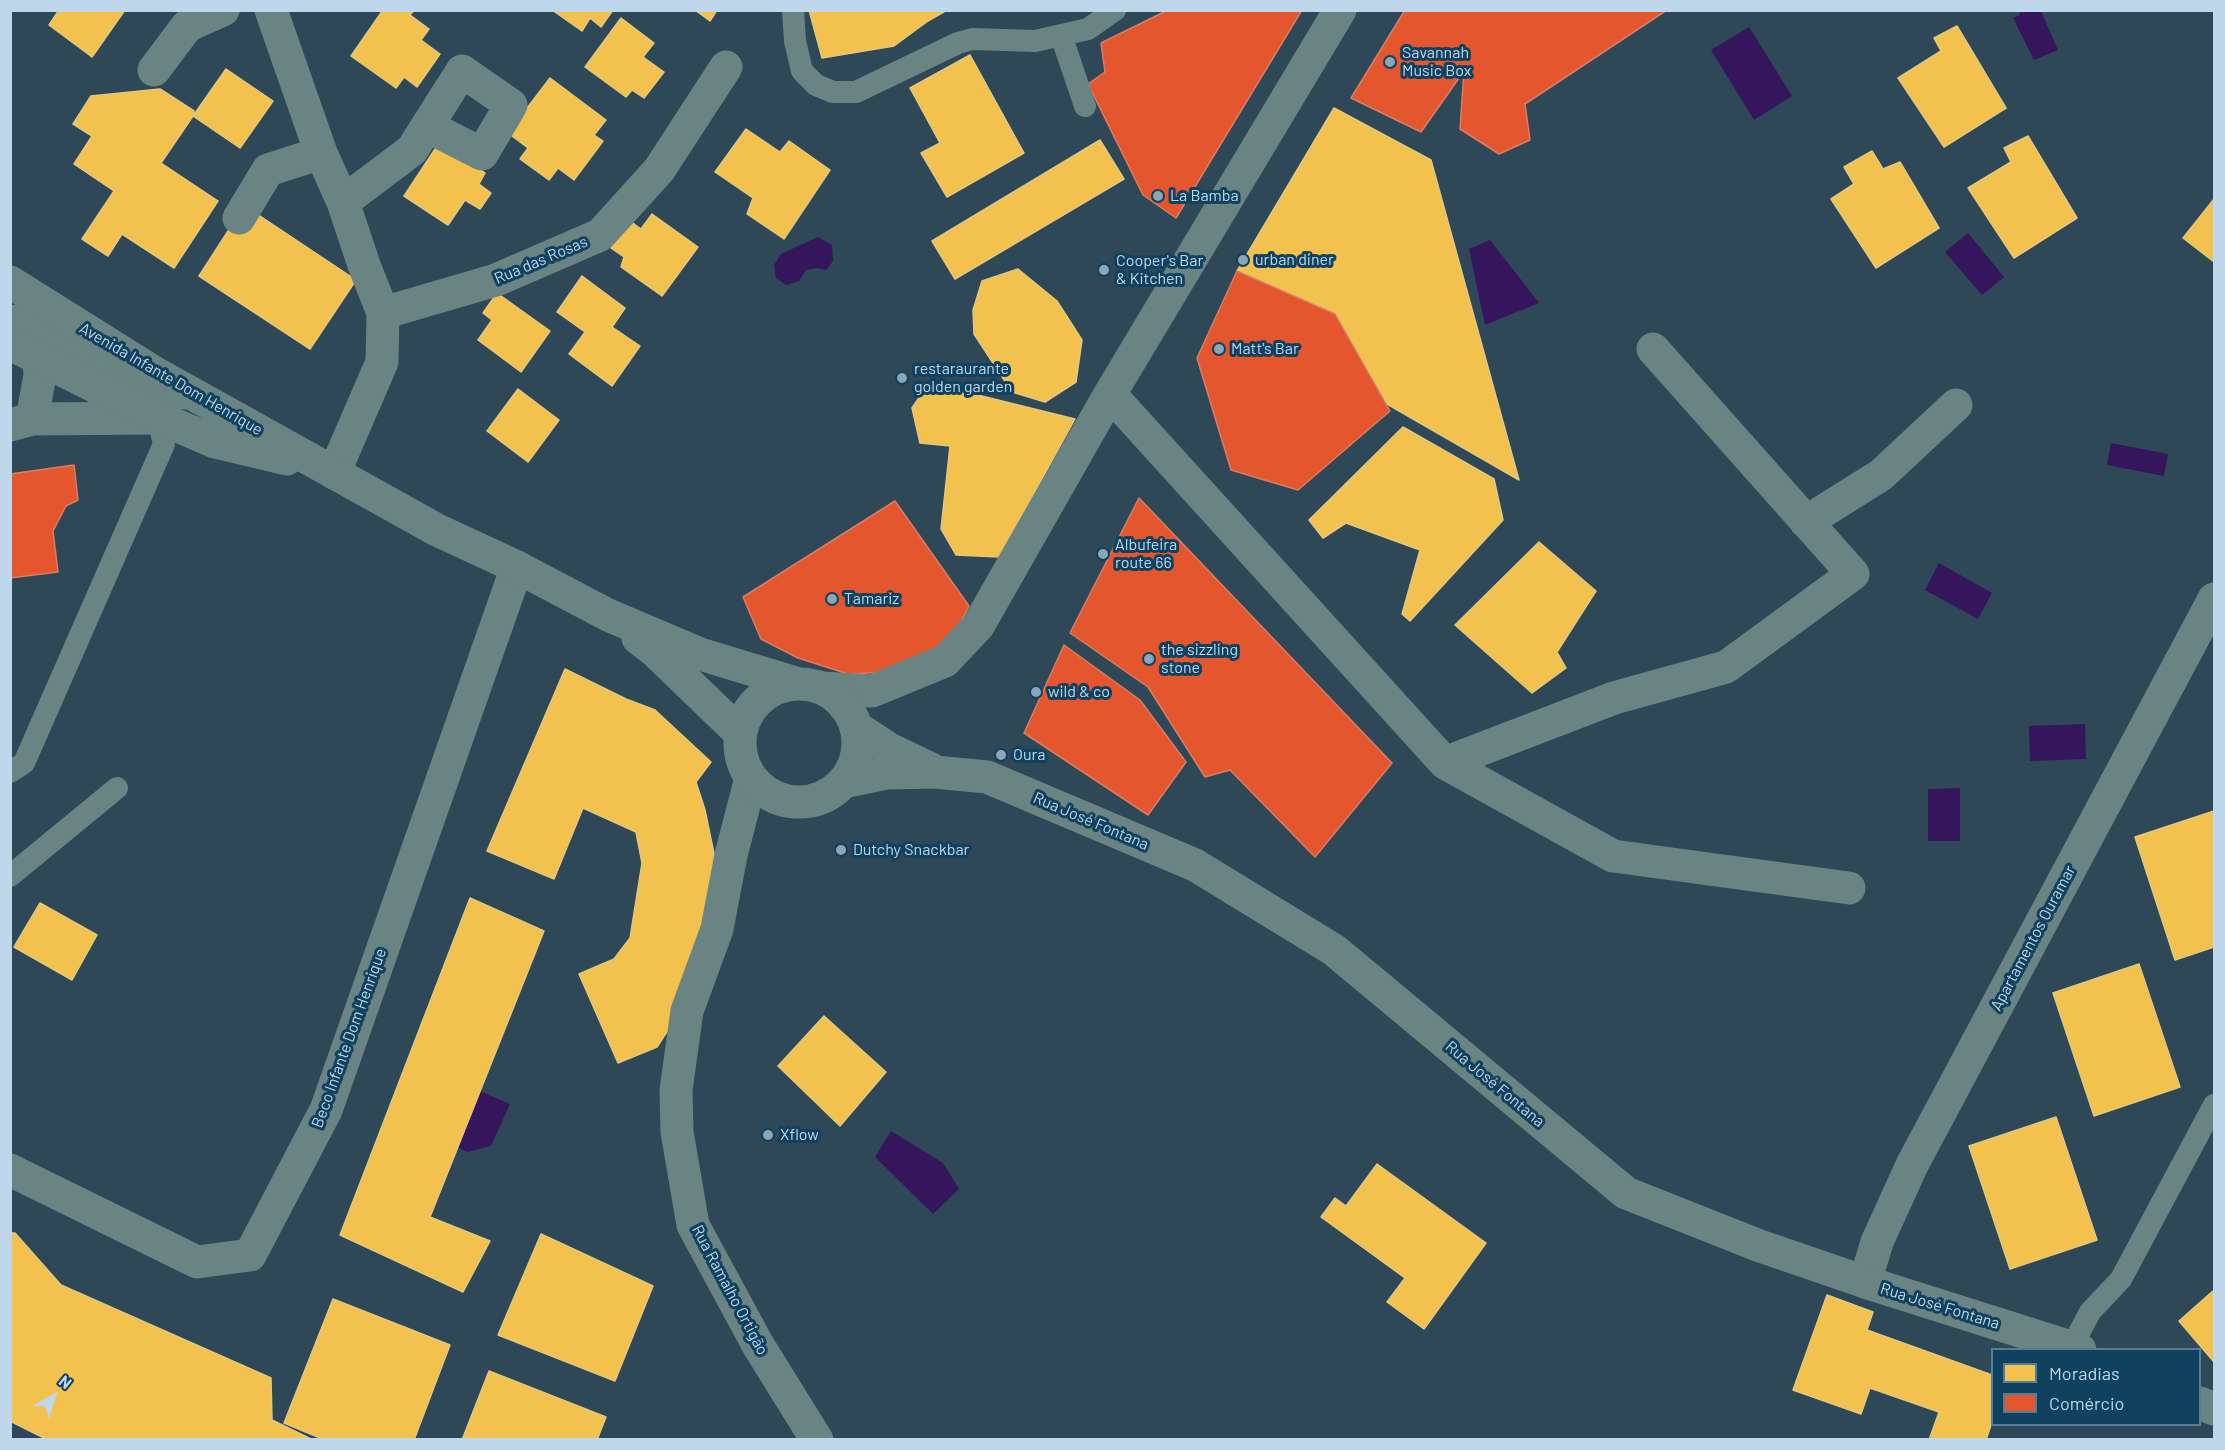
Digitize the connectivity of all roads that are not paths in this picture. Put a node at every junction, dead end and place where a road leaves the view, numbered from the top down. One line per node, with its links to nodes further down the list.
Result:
1 (223, 10): 8 (street)
2 (271, 10): 11 (street)
3 (793, 10): 6 (lane)
4 (1115, 10): 6 (lane)
5 (1340, 10): 18 (street)
6 (1061, 35): 9 (lane)
7 (726, 67): 15 (street, Rua das Rosas)
8 (154, 70)
9 (1085, 106)
10 (427, 126): 12 (street)
11 (321, 153): 12 (street); 13 (street)
12 (343, 202): 15 (street)
13 (239, 218)
14 (10, 282): 19 (street, Avenida Infante Dom Henrique)
15 (383, 313): 23 (street)
16 (17, 333): 19 (street); 21 (street, Avenida Infante Dom Henrique); 22 (street)
17 (1653, 349): 24 (street)
18 (1110, 394): 28 (street); 31 (street)
19 (194, 395): 23 (street, Avenida Infante Dom Henrique)
20 (1956, 405): 24 (street)
21 (158, 418): 22 (street); 23 (street, Avenida Infante Dom Henrique); 32 (lane)
22 (21, 422)
23 (334, 473): 25 (street, Avenida Infante Dom Henrique)
24 (1806, 522): 31 (street)
25 (517, 567): 27 (street, Avenida Infante Dom Henrique); 40 (street, Beco Infante Dom Henrique)
26 (2214, 599): 41 (street, Apartamentos Ouramar)
27 (608, 615): 28 (street, Avenida Infante Dom Henrique); 30 (street, Avenida Infante Dom Henrique)
28 (809, 686): 29 (street); 30 (street)
29 (856, 726): 33 (street, Rua José Fontana); 35 (street)
30 (740, 733): 34 (street)
31 (1445, 763): 38 (street)
32 (10, 772)
33 (935, 772): 35 (street, Rua José Fontana); 41 (street, Rua José Fontana)
34 (751, 778): 35 (street); 43 (street, Rua Ramalho Ortigão)
35 (843, 782)
36 (117, 788): 37 (lane)
37 (10, 876)
38 (1849, 888)
39 (2214, 1104): 42 (lane)
40 (10, 1170)
41 (1865, 1282): 42 (street, Rua José Fontana)
42 (2076, 1348)
43 (817, 1440)

